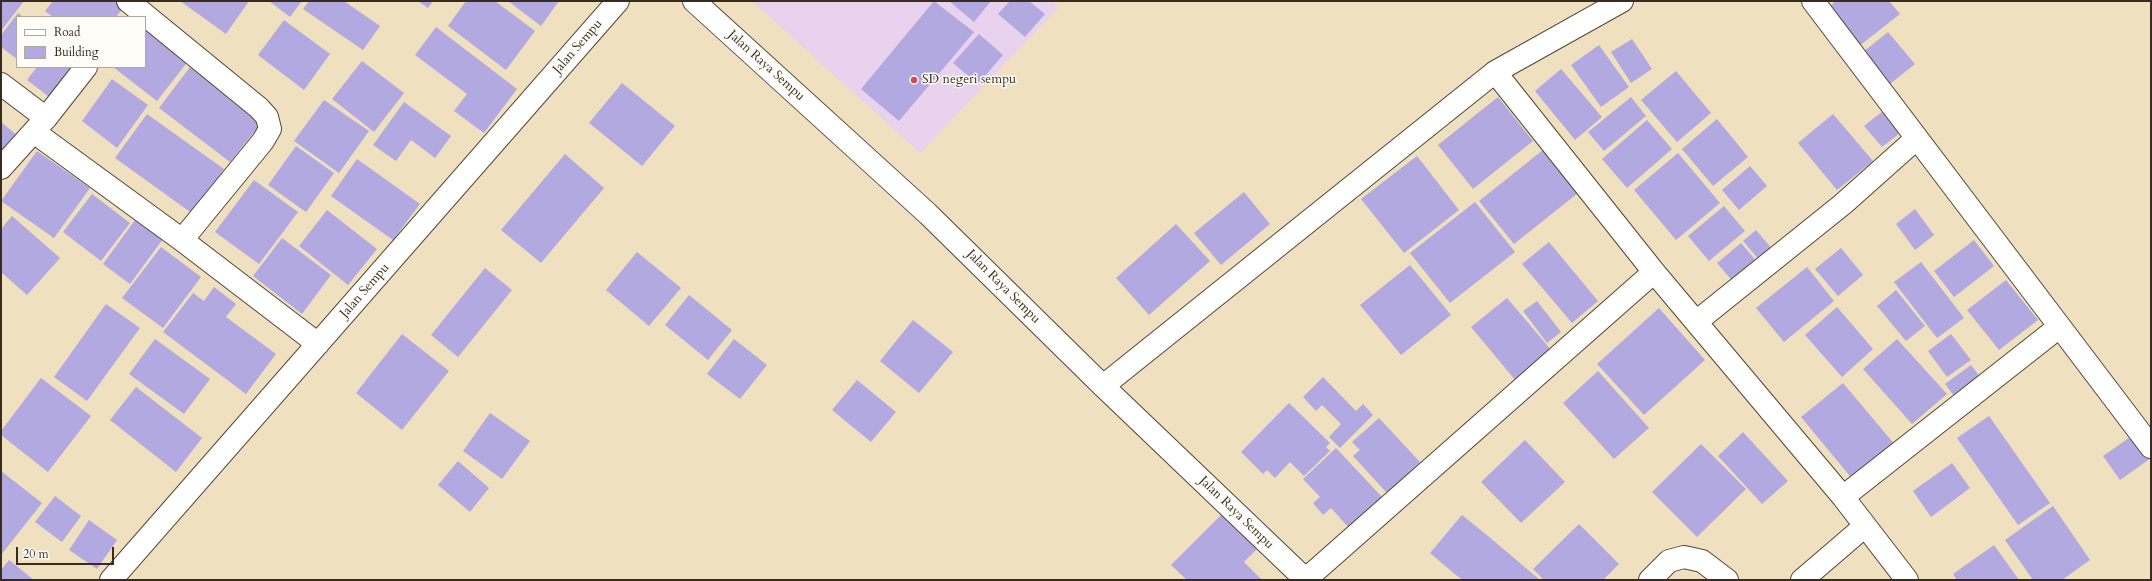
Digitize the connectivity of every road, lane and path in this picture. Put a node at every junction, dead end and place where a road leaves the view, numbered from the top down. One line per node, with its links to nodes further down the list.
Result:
1 (618, 1): 18 (street, Jalan Sempu)
2 (694, 1): 19 (street, Jalan Raya Sempu)
3 (1622, 1): 9 (street)
4 (1814, 1): 12 (street)
5 (131, 6): 6 (street)
6 (144, 16)
7 (146, 18): 14 (street)
8 (85, 68): 11 (street)
9 (1495, 72): 15 (street); 19 (street)
10 (1, 84): 11 (street)
11 (40, 125): 13 (street); 14 (street)
12 (1917, 138): 16 (street); 17 (street)
13 (1, 168)
14 (182, 240): 18 (street)
15 (1654, 272): 16 (street); 24 (street)
16 (1696, 322): 21 (street)
17 (2059, 327): 20 (street); 21 (street)
18 (318, 344): 23 (street, Jalan Sempu)
19 (1103, 386): 24 (street, Jalan Raya Sempu)
20 (2151, 447)
21 (1843, 497): 22 (street)
22 (1865, 526): 27 (street); 28 (street)
23 (111, 580)
24 (1306, 580)
25 (1650, 580): 26 (street)
26 (1727, 580)
27 (1802, 580)
28 (1906, 580)

